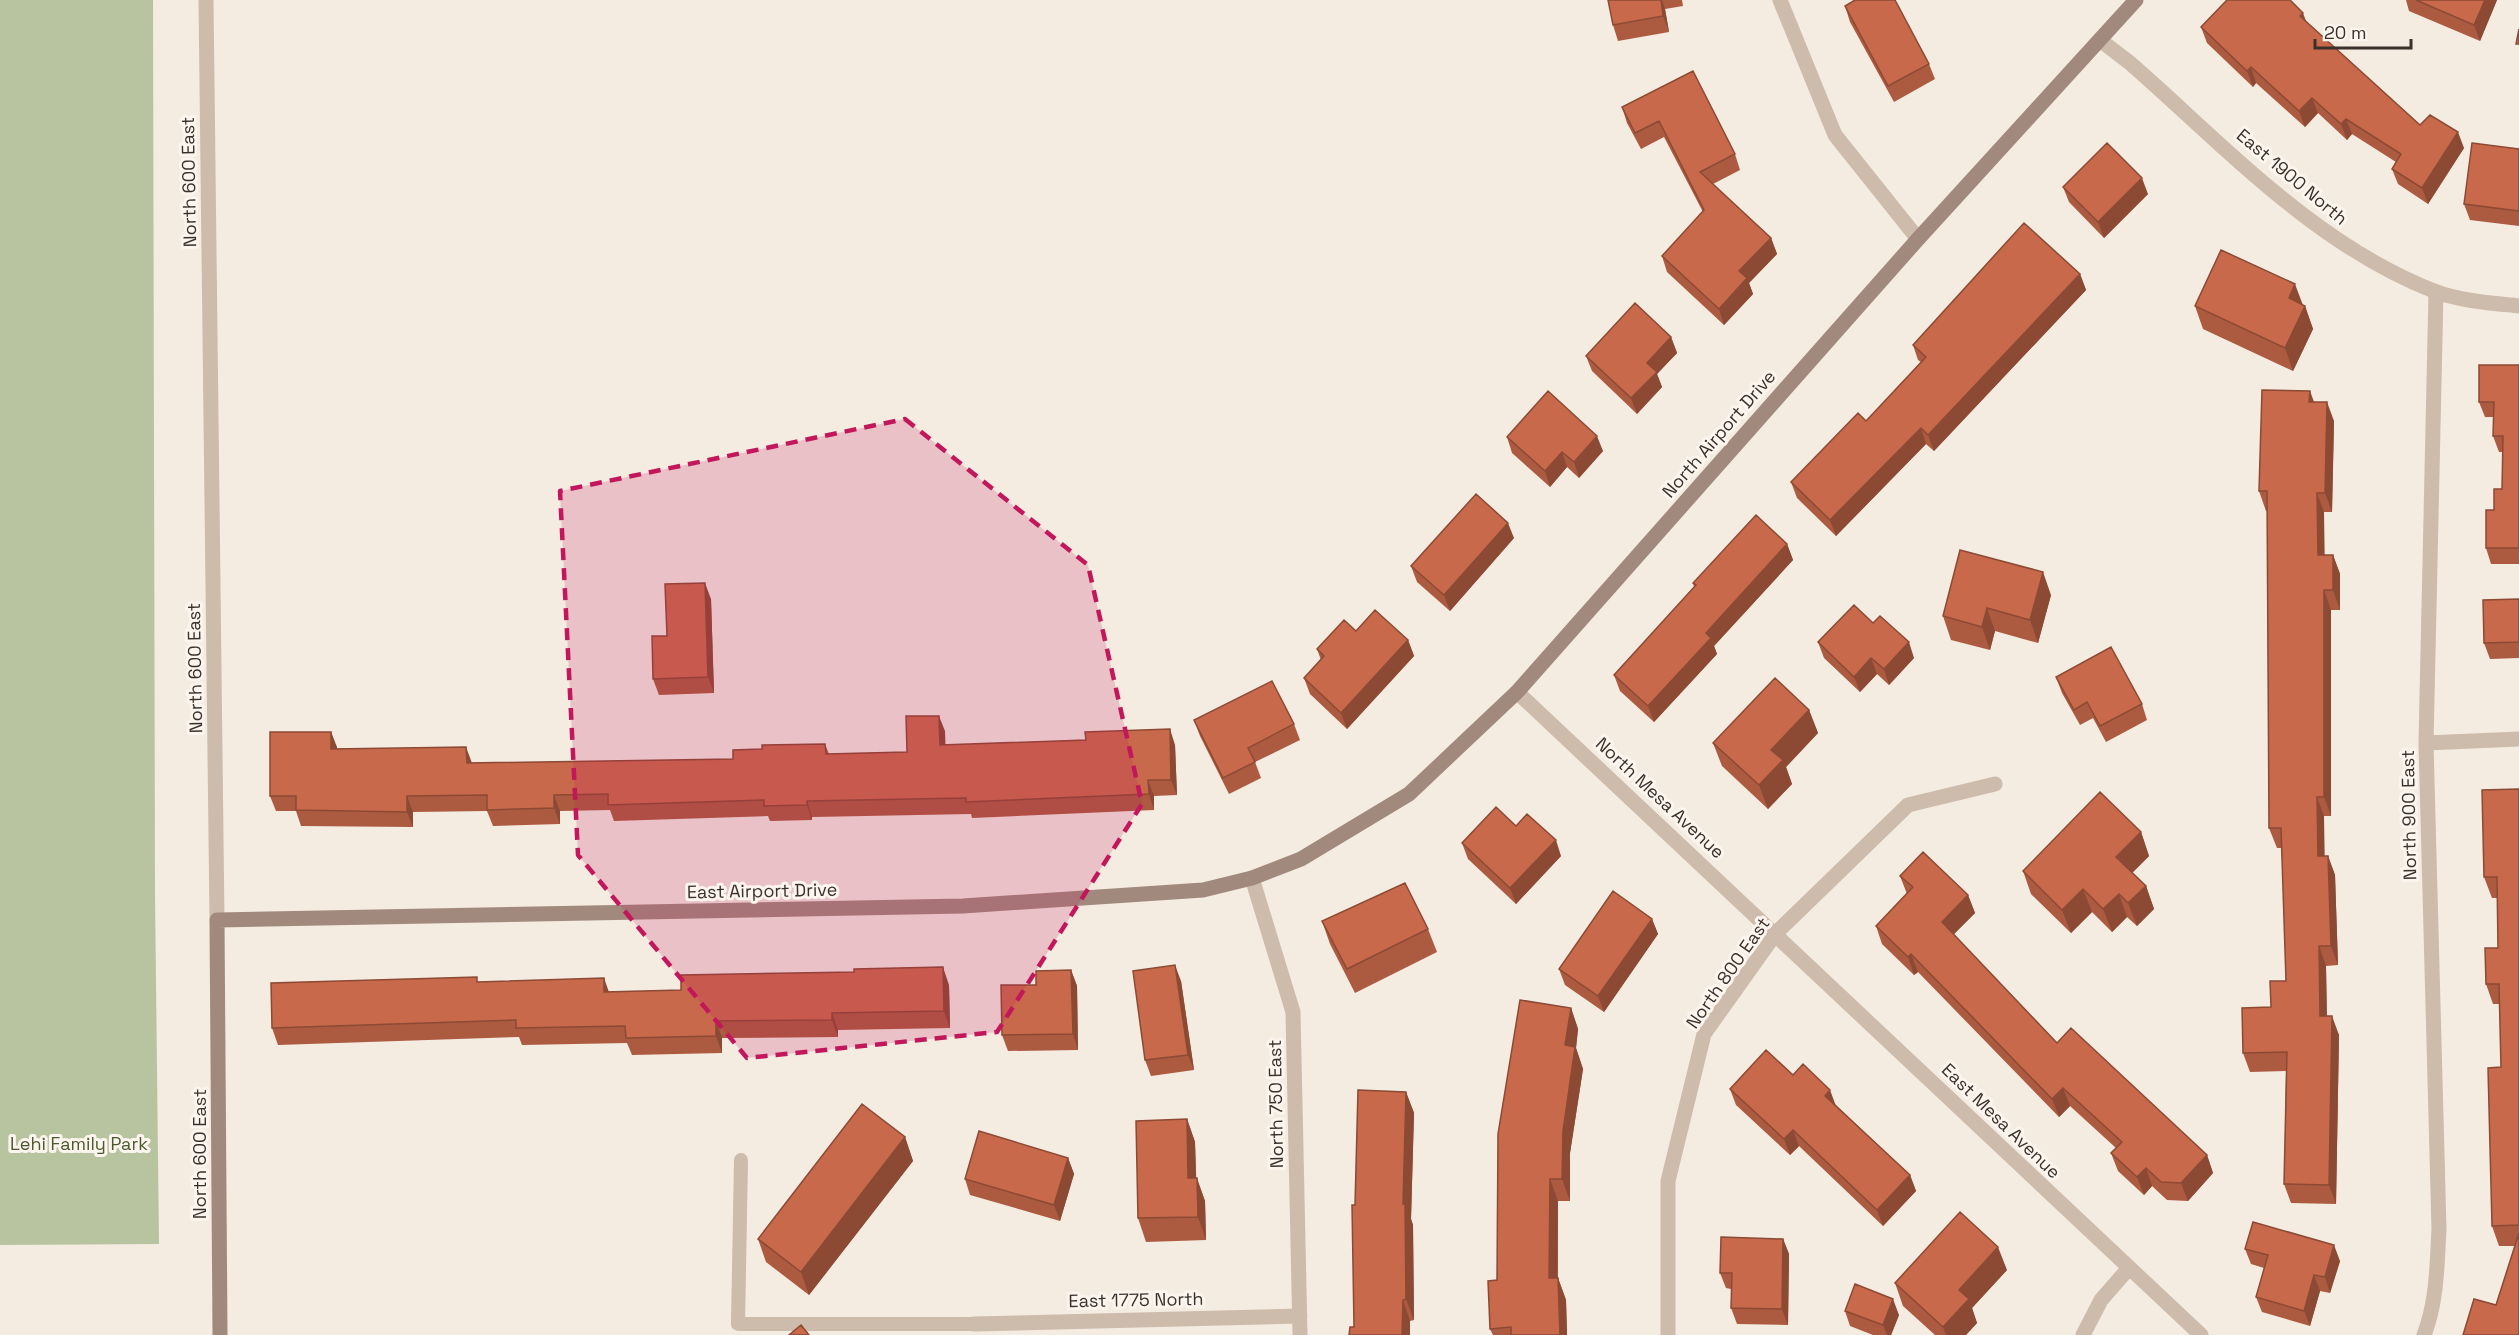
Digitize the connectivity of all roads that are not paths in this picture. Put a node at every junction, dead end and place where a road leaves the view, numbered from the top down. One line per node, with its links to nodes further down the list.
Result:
1 (206, 0): 14 (street, North 600 East)
2 (1780, 0): 5 (street)
3 (2136, 0): 4 (street, North Airport Drive)
4 (2100, 40): 5 (street, North Airport Drive); 6 (street, East 1900 North)
5 (1918, 239): 8 (street, North Airport Drive)
6 (2436, 291): 7 (street, East 1900 North); 10 (street, North 900 East)
7 (2519, 306)
8 (1517, 692): 12 (street, North Airport Drive); 15 (street, North Mesa Avenue)
9 (2519, 739): 10 (street)
10 (2426, 742): 26 (street, North 900 East)
11 (1995, 784): 15 (street, North 800 East)
12 (1301, 859): 13 (street, East Airport Drive)
13 (1252, 879): 14 (street, East Airport Drive); 18 (street, North 750 East)
14 (217, 920): 21 (street, North 600 East)
15 (1776, 933): 17 (street, East Mesa Avenue); 23 (street, North 800 East)
16 (741, 1160): 20 (lane)
17 (2128, 1269): 24 (street); 25 (street, East Mesa Avenue)
18 (1300, 1316): 19 (street, East 1775 North); 22 (street, North 750 East)
19 (974, 1324): 20 (lane)
20 (738, 1329)
21 (220, 1335)
22 (1300, 1335)
23 (1668, 1335)
24 (2084, 1335)
25 (2201, 1335)
26 (2424, 1335)

